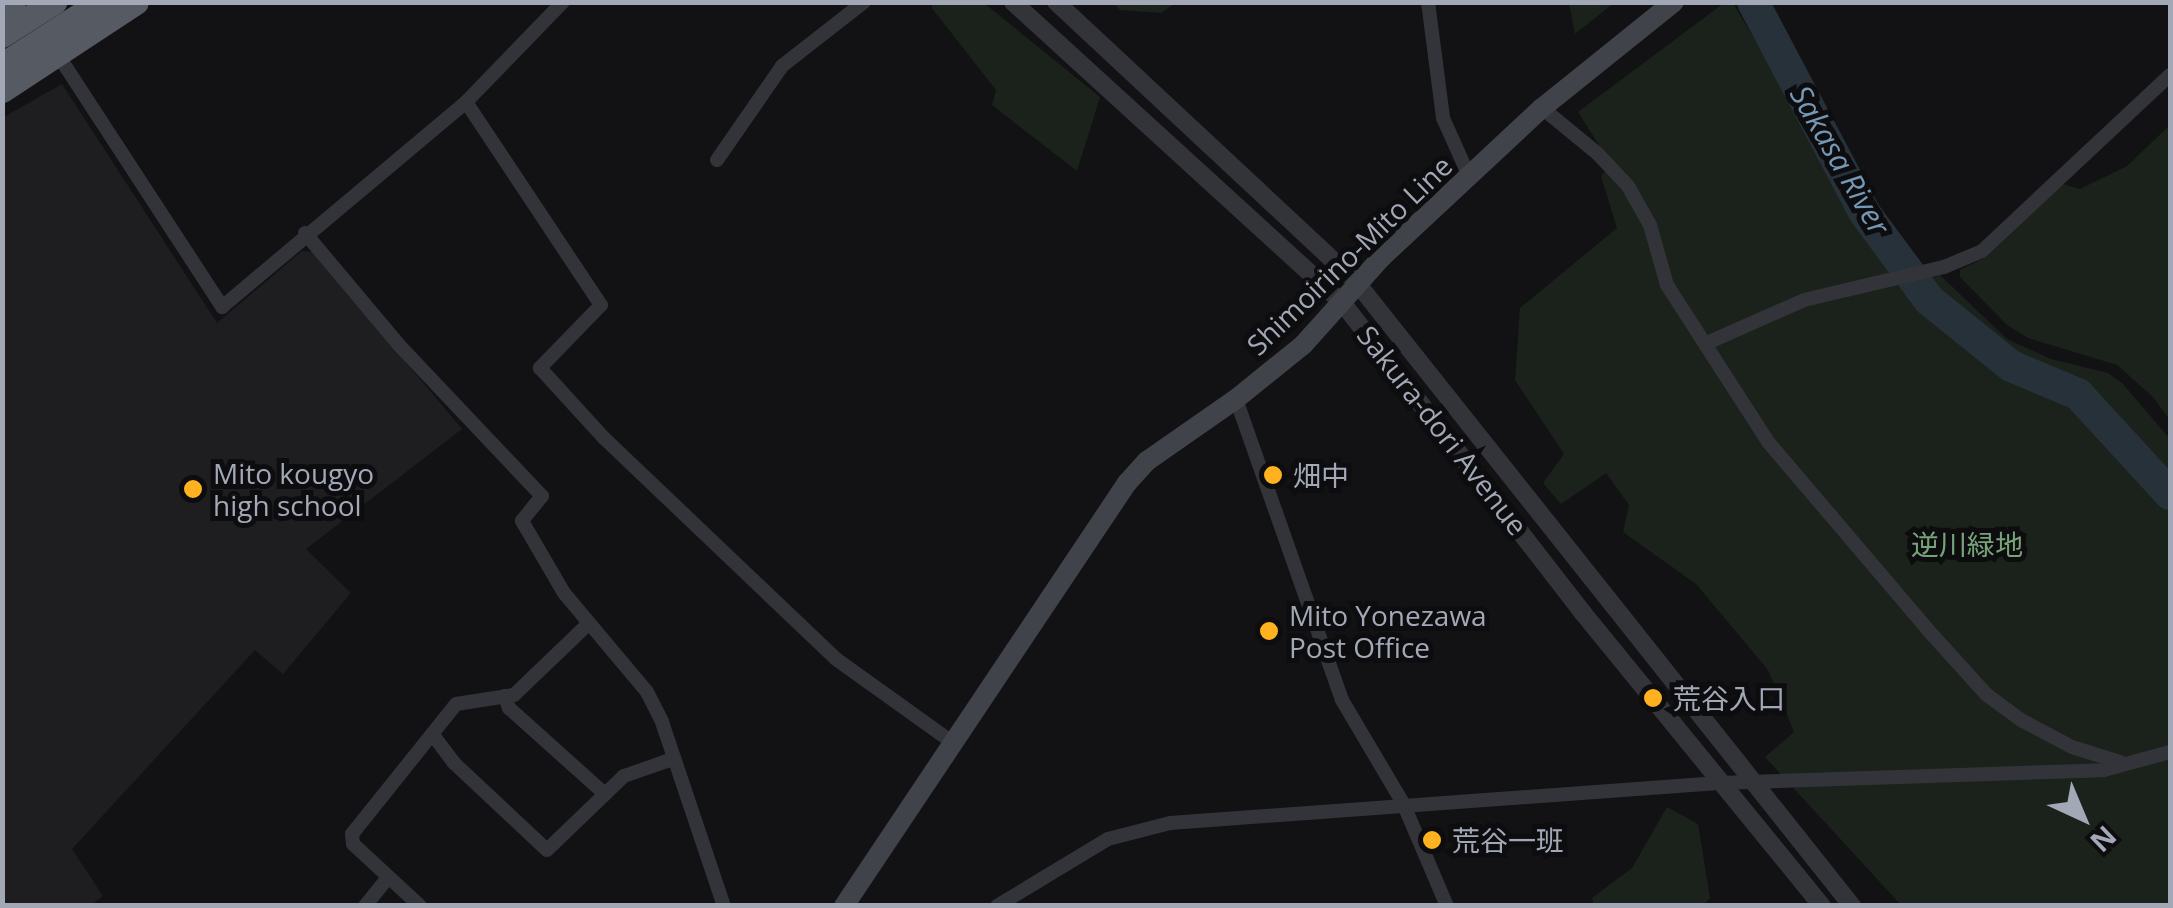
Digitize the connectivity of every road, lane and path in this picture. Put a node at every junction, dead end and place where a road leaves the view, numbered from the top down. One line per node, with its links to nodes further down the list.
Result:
1 (13, 2): 11 (highway)
2 (54, 2): 12 (highway)
3 (100, 2): 14 (highway)
4 (136, 2): 13 (highway)
5 (563, 2): 17 (street)
6 (864, 2): 19 (street)
7 (1013, 2): 23 (street, Sakura-dori Avenue)
8 (1056, 2): 22 (street, Sakura-dori Avenue)
9 (1428, 2): 20 (street)
10 (1674, 2): 18 (main road, Shimoirino-Mito Line)
11 (2, 9)
12 (2, 35)
13 (58, 55): 16 (highway); 21 (street)
14 (2, 65)
15 (2170, 75): 24 (street)
16 (2, 90)
17 (466, 102): 21 (street); 29 (street)
18 (1542, 108): 20 (main road, Shimoirino-Mito Line); 24 (street)
19 (716, 160)
20 (1468, 176): 22 (main road, Shimoirino-Mito Line)
21 (304, 233): 26 (street)
22 (1357, 283): 23 (main road, Shimoirino-Mito Line); 33 (street, Sakura-dori Avenue)
23 (1340, 301): 25 (main road, Shimoirino-Mito Line); 34 (street, Sakura-dori Avenue)
24 (1707, 342): 32 (street)
25 (1236, 399): 29 (main road, Shimoirino-Mito Line); 36 (street)
26 (588, 625): 27 (street); 31 (street)
27 (505, 696): 28 (street); 35 (street)
28 (433, 735): 35 (street); 37 (street)
29 (952, 742): 41 (main road, Shimoirino-Mito Line)
30 (2170, 752): 32 (street)
31 (673, 758): 35 (street); 40 (street)
32 (2120, 762): 33 (street)
33 (1754, 782): 34 (street); 45 (street, Sakura-dori Avenue)
34 (1719, 783): 36 (street); 44 (street, Sakura-dori Avenue)
35 (605, 794)
36 (1402, 803): 42 (street); 43 (street)
37 (388, 878): 38 (street); 39 (street)
38 (365, 906)
39 (420, 906)
40 (724, 906)
41 (844, 906)
42 (997, 906)
43 (1447, 906)
44 (1822, 906)
45 (1852, 906)

